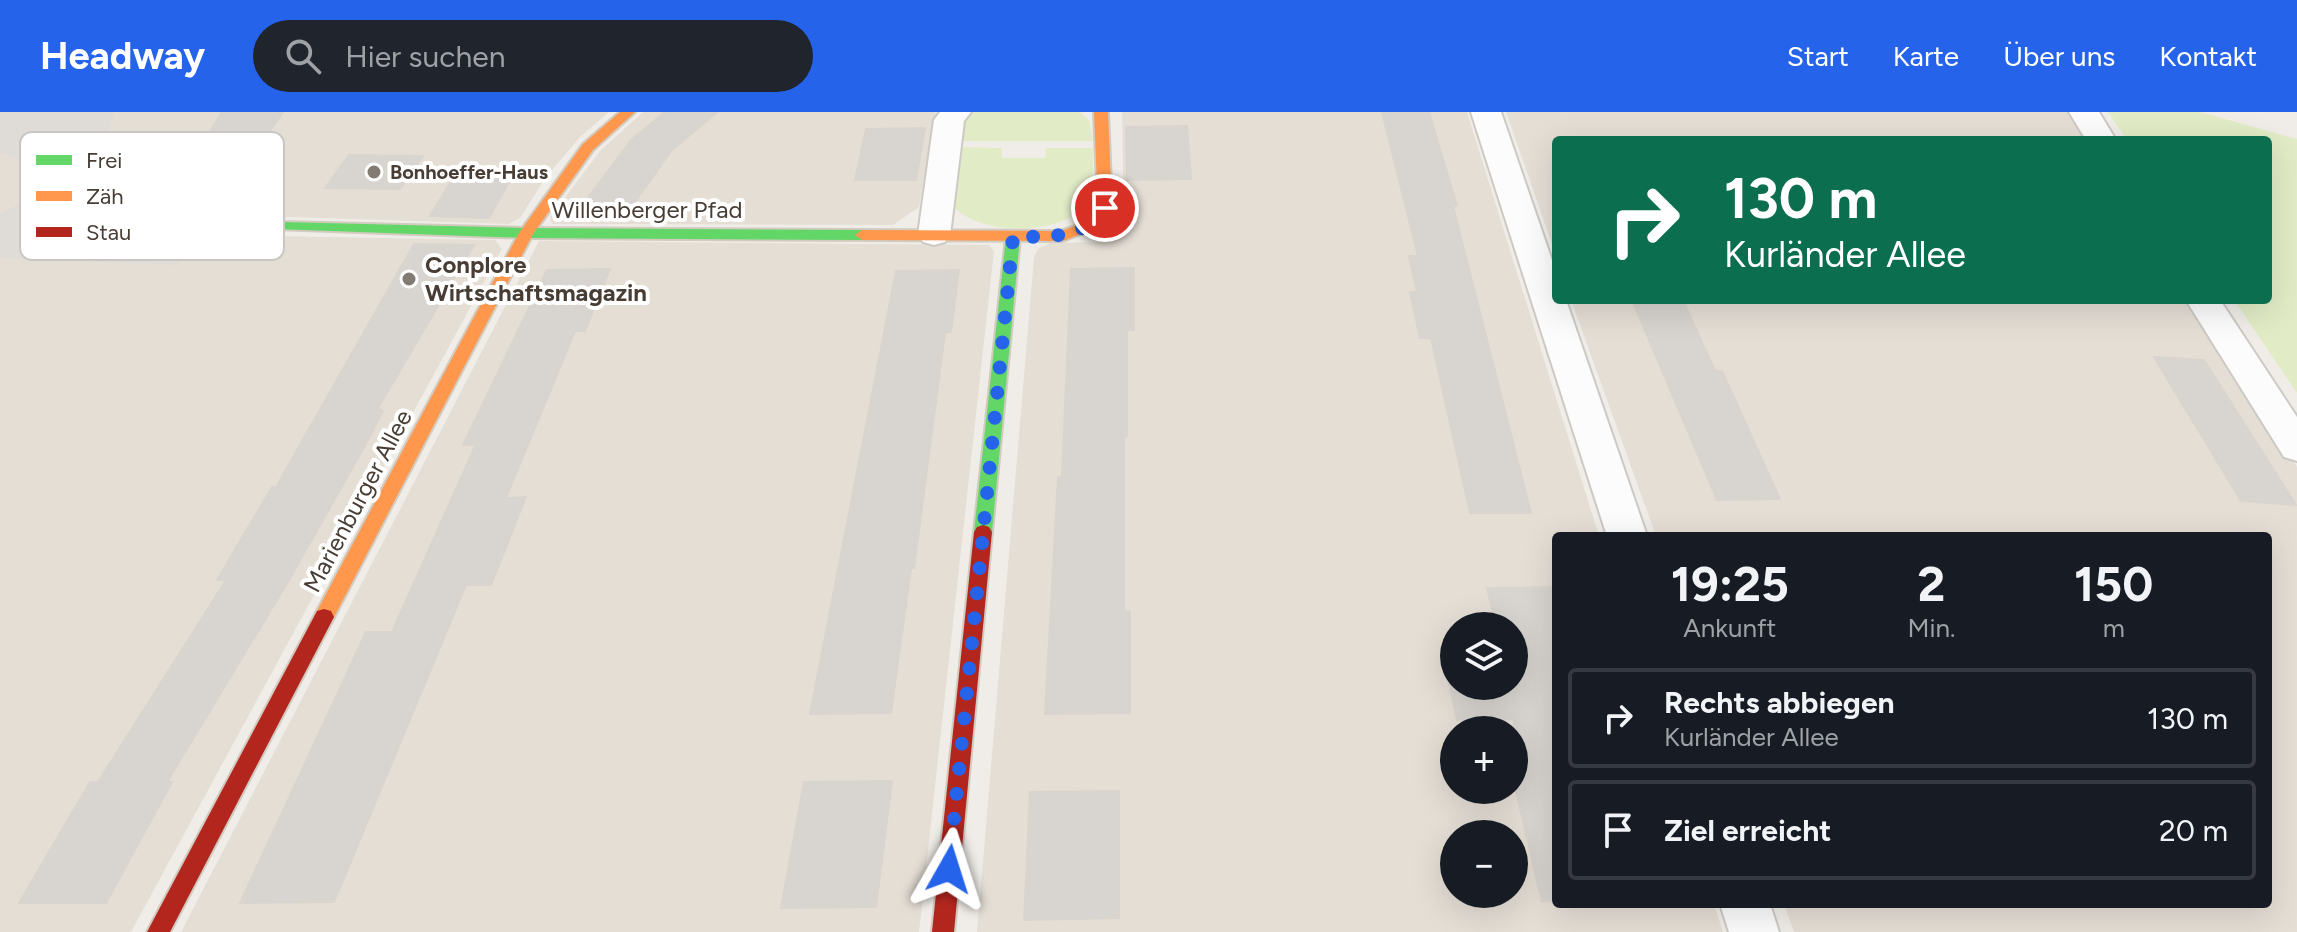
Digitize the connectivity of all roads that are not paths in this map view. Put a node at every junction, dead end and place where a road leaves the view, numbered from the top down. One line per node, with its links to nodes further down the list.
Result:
1 (628, 112): 8 (street, Marienburger Allee)
2 (956, 112): 9 (street)
3 (1101, 112): 10 (street, Willenberger Pfad)
4 (1486, 112): 13 (street)
5 (2084, 112): 6 (street)
6 (2099, 136)
7 (284, 226): 8 (street, Willenberger Pfad)
8 (526, 233): 9 (street, Willenberger Pfad); 15 (street, Marienburger Allee)
9 (934, 235): 10 (street, Willenberger Pfad)
10 (1013, 237): 16 (street)
11 (2206, 304): 12 (street)
12 (2297, 447)
13 (1626, 532)
14 (1746, 908): 17 (street)
15 (158, 932)
16 (943, 932)
17 (1754, 932)

